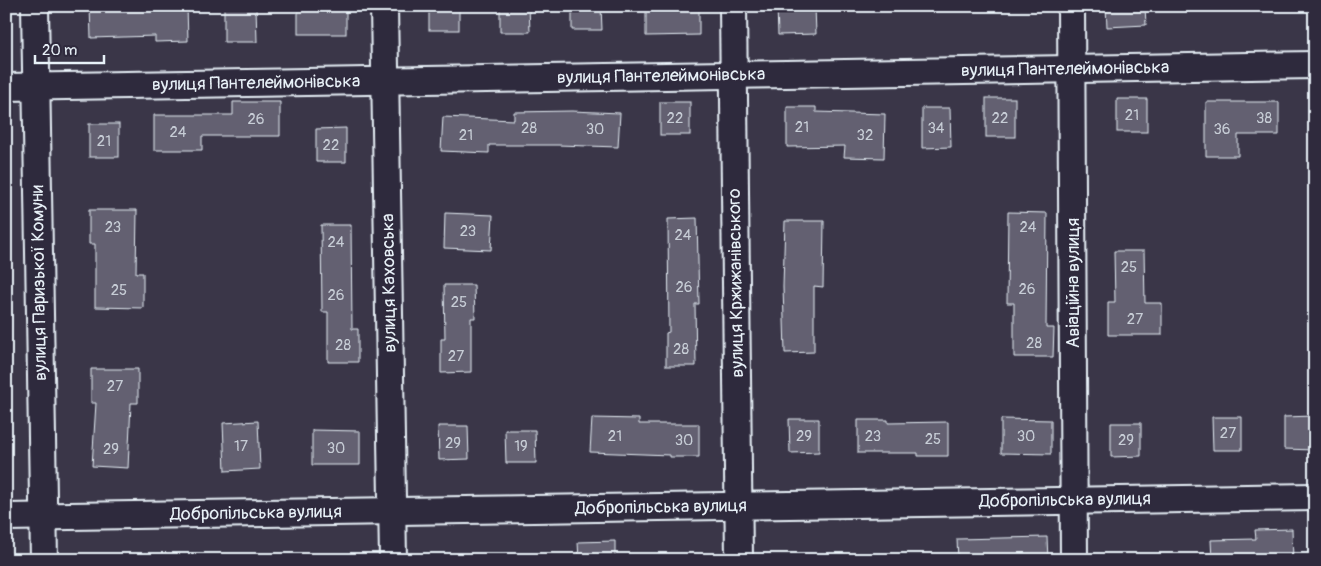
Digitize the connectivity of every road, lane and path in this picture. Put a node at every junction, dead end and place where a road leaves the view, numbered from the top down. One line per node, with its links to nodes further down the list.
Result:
1 (35, 6): 10 (street, вулиця Паризької Комуни)
2 (384, 6): 8 (street, вулиця Каховська)
3 (733, 6): 7 (street, вулиця Кржижанівського)
4 (1071, 6): 6 (street, Авіаційна вулиця)
5 (1315, 65): 6 (street, вулиця Пантелеймонівська)
6 (1071, 69): 7 (street, вулиця Пантелеймонівська); 12 (street, Авіаційна вулиця)
7 (733, 75): 8 (street, вулиця Пантелеймонівська); 13 (street, вулиця Кржижанівського)
8 (386, 81): 10 (street, вулиця Пантелеймонівська); 14 (street, вулиця Каховська)
9 (6, 87): 10 (street, вулиця Пантелеймонівська)
10 (36, 87): 16 (street, вулиця Паризької Комуни)
11 (1315, 496): 12 (street, Добропільська вулиця)
12 (1074, 500): 13 (street, Добропільська вулиця); 20 (street, Авіаційна вулиця)
13 (738, 506): 14 (street, Добропільська вулиця); 19 (street, вулиця Кржижанівського)
14 (392, 511): 16 (street, Добропільська вулиця); 18 (street, вулиця Каховська)
15 (6, 517): 16 (street, Добропільська вулиця)
16 (43, 517): 17 (street, вулиця Паризької Комуни)
17 (44, 560)
18 (393, 560)
19 (738, 560)
20 (1074, 560)

